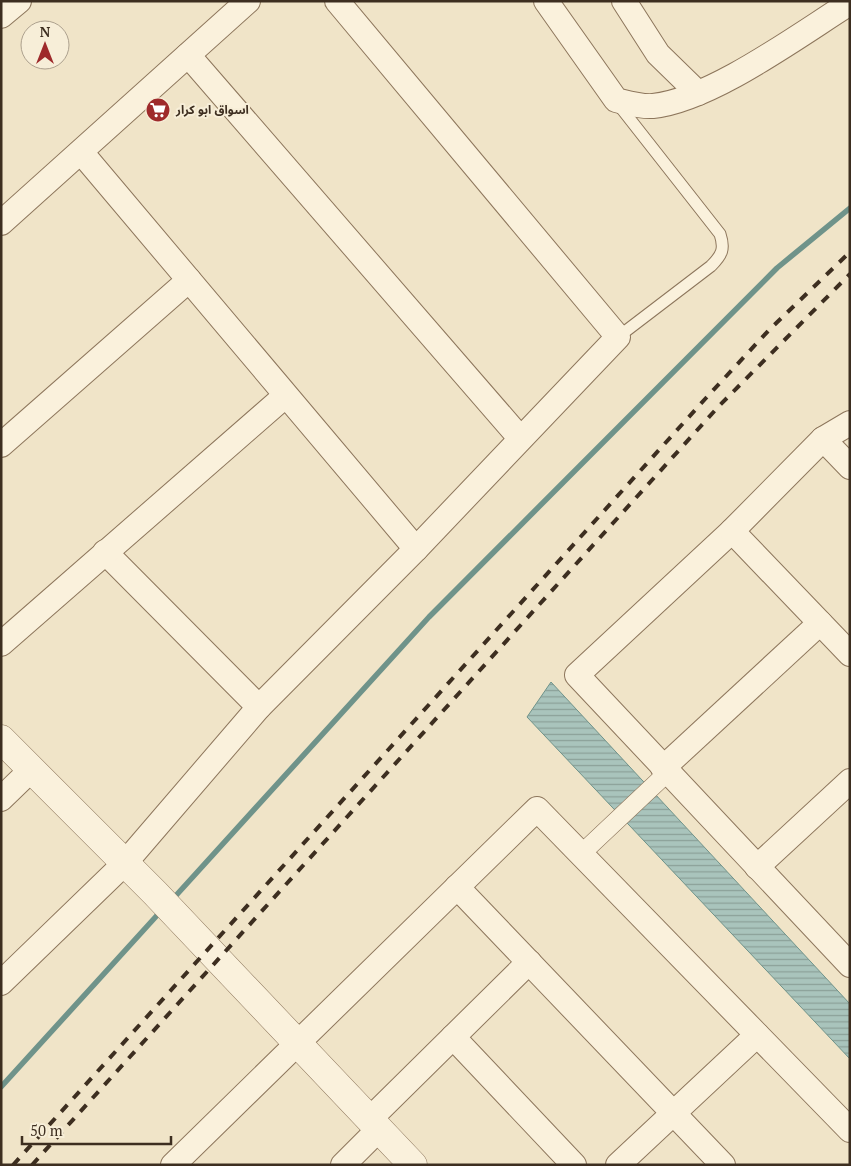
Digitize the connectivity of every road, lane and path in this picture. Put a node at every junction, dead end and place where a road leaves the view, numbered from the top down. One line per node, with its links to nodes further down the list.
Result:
1 (19, 1): 7 (street)
2 (248, 1): 8 (street)
3 (337, 1): 14 (street)
4 (546, 1): 10 (street)
5 (624, 1): 9 (street)
6 (850, 3): 9 (street)
7 (1, 16)
8 (188, 56): 11 (street); 17 (street)
9 (698, 93): 10 (street)
10 (616, 100): 14 (lane)
11 (81, 152): 12 (street); 13 (street)
12 (1, 223)
13 (189, 280): 15 (street); 19 (street)
14 (618, 337): 17 (street)
15 (285, 396): 22 (street); 23 (street)
16 (850, 423): 18 (street)
17 (520, 438): 22 (street)
18 (823, 439): 20 (street); 21 (street)
19 (1, 445)
20 (850, 468)
21 (732, 531): 24 (street); 30 (street)
22 (416, 549): 27 (street)
23 (105, 552): 25 (street); 27 (street)
24 (820, 623): 26 (street); 30 (street)
25 (1, 644)
26 (850, 654)
27 (259, 707): 34 (street)
28 (1, 739): 29 (street)
29 (32, 769): 32 (street); 34 (street)
30 (665, 771): 33 (street); 35 (street)
31 (850, 781): 35 (street)
32 (1, 799)
33 (581, 854): 36 (street); 40 (street)
34 (125, 863): 39 (street); 42 (street)
35 (757, 867): 38 (street)
36 (457, 887): 37 (street); 42 (street)
37 (529, 962): 41 (street); 43 (street)
38 (849, 962)
39 (1, 983)
40 (757, 1034): 43 (street); 45 (street)
41 (453, 1038): 44 (street); 49 (street)
42 (297, 1043): 44 (street); 46 (street)
43 (673, 1113): 50 (street); 51 (street)
44 (374, 1124): 47 (street); 48 (street)
45 (850, 1130)
46 (173, 1165)
47 (343, 1165)
48 (413, 1165)
49 (574, 1165)
50 (618, 1165)
51 (723, 1165)

